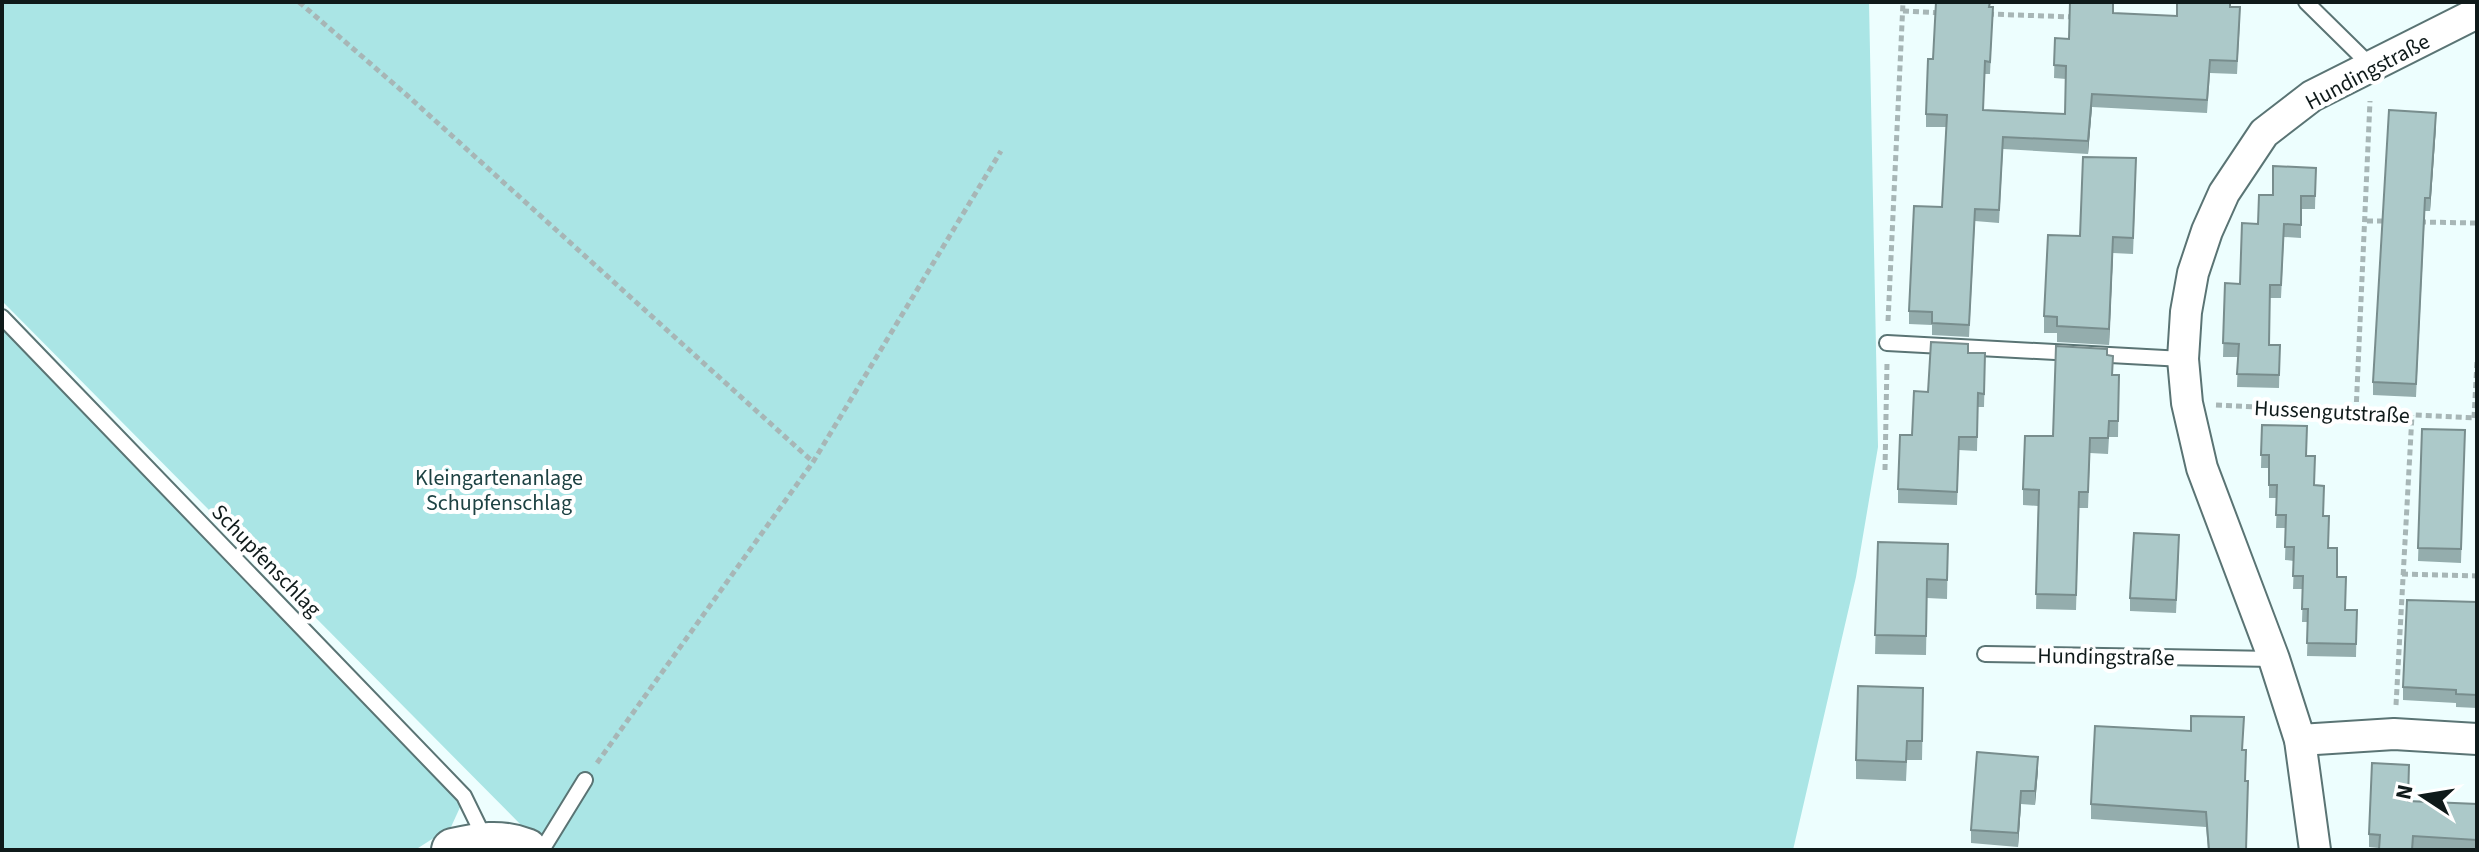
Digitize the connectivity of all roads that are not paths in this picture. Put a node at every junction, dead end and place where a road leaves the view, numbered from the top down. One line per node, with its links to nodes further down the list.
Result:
1 (2306, 2): 3 (lane)
2 (2477, 13): 3 (street, Hundingstraße)
3 (2371, 67): 6 (street, Hundingstraße)
4 (2, 317): 12 (lane, Schupfenschlag)
5 (1887, 343): 6 (lane)
6 (2183, 359): 8 (street, Hundingstraße)
7 (1985, 654): 8 (lane, Hundingstraße)
8 (2274, 659): 10 (street, Hundingstraße)
9 (2477, 739): 10 (street)
10 (2300, 740): 14 (street, Hundingstraße)
11 (585, 780): 13 (lane)
12 (489, 847)
13 (542, 850)
14 (2315, 850)

